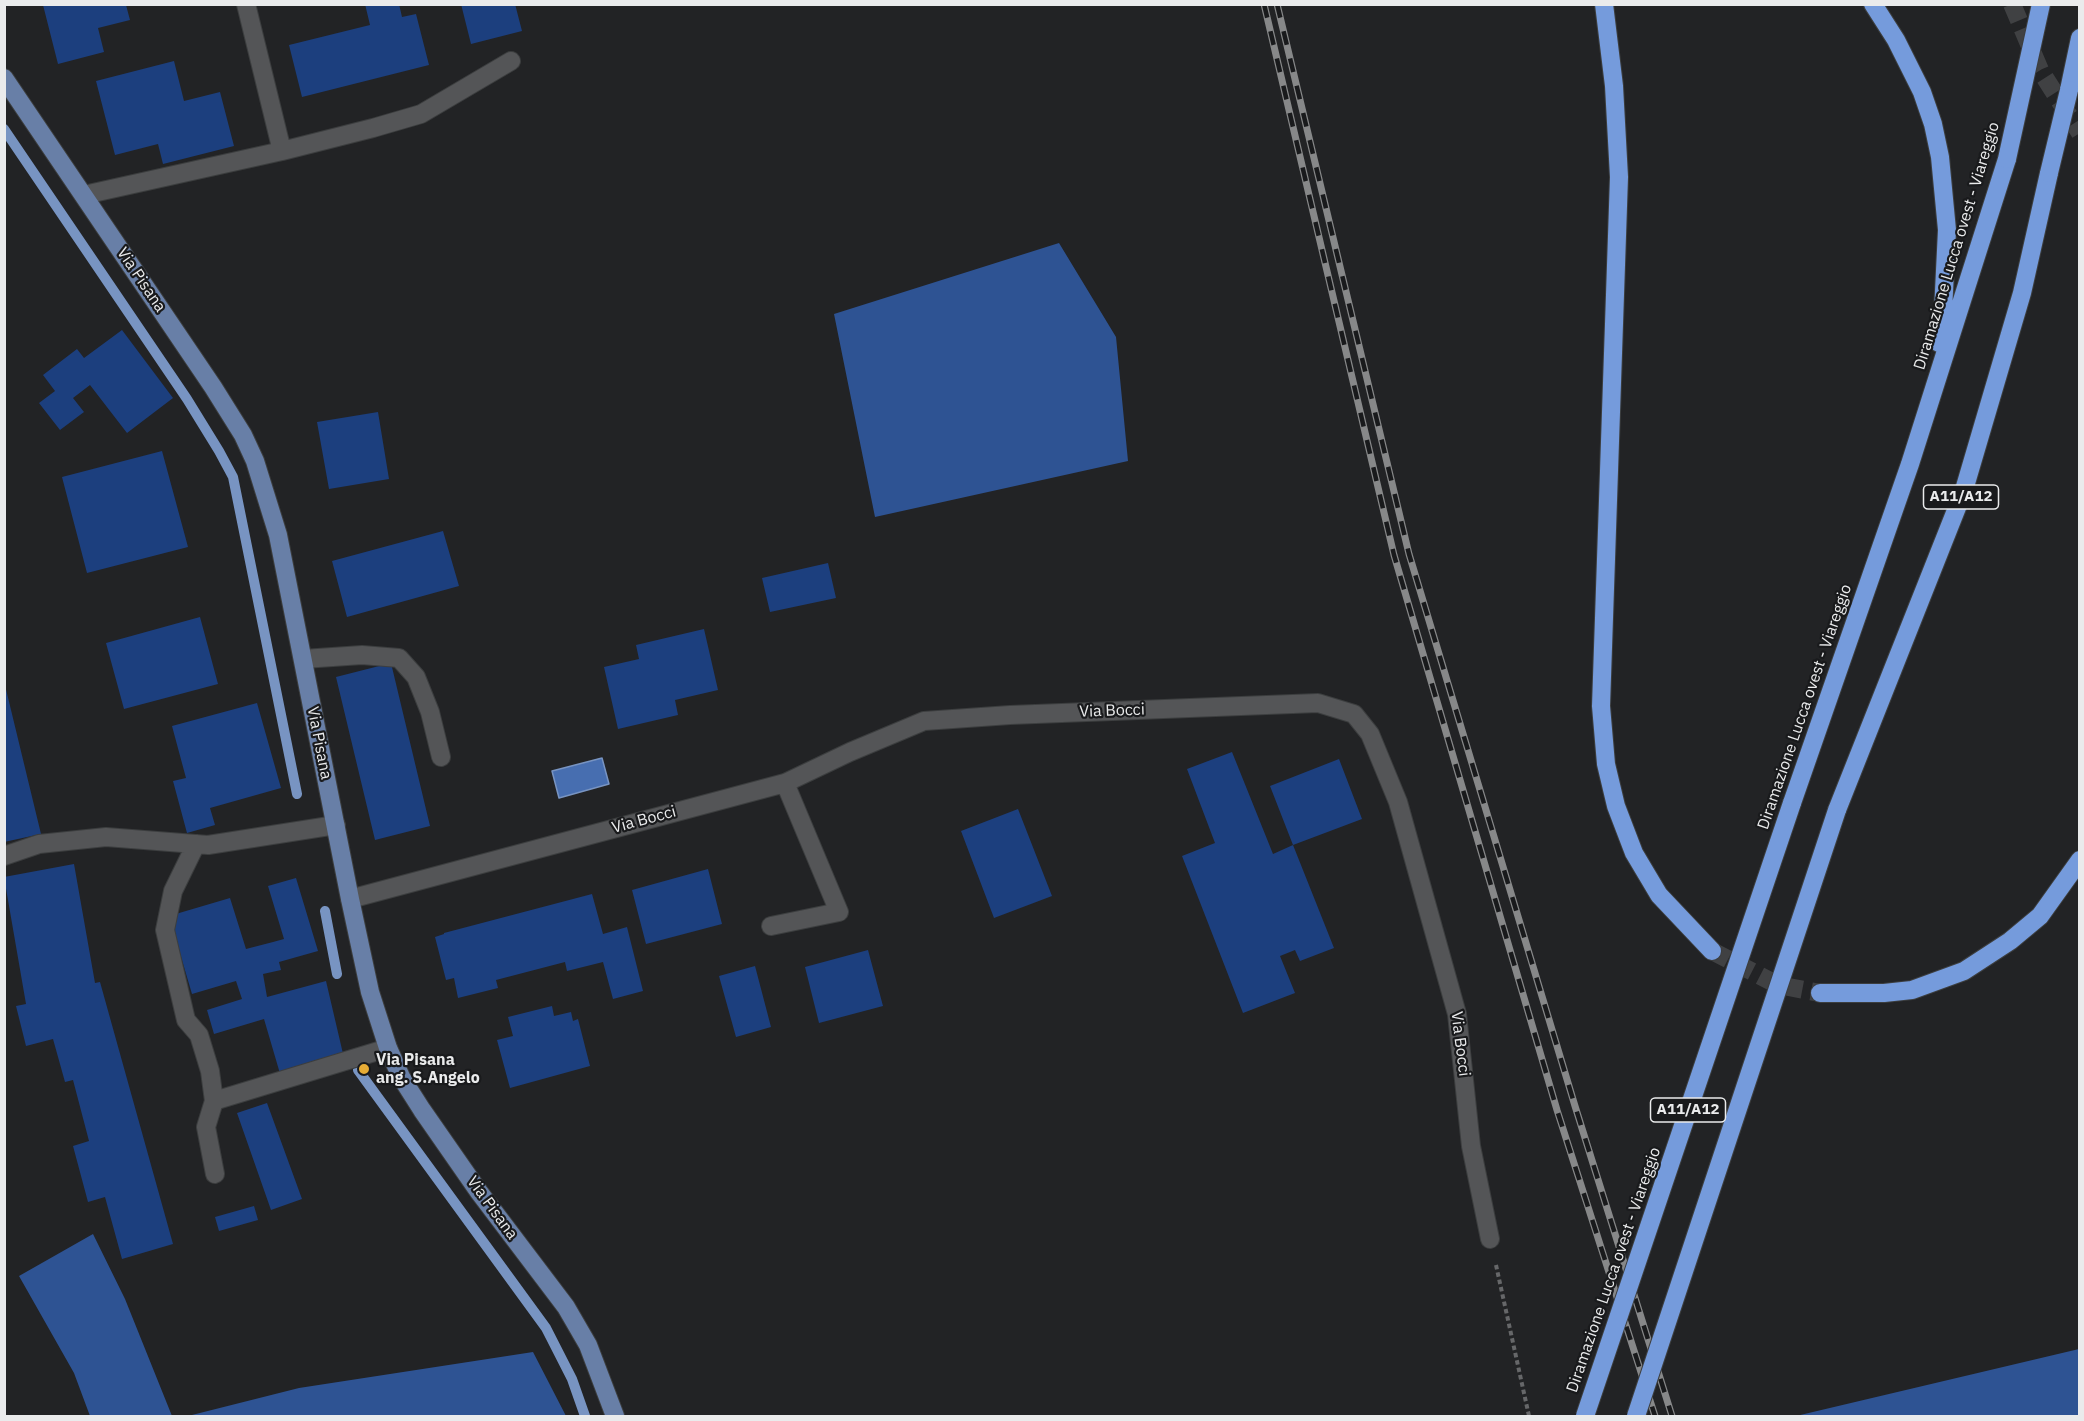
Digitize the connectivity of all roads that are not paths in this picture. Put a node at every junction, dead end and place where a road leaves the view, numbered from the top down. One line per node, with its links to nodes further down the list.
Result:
1 (246, 4): 10 (street)
2 (1604, 4): 22 (highway)
3 (1874, 4): 12 (highway)
4 (2041, 4): 12 (highway, Diramazione Lucca ovest - Viareggio / A11/A12, bridge)
5 (2079, 38): 9 (highway, A11/A12)
6 (511, 61): 10 (street)
7 (2079, 68): 9 (highway)
8 (4, 78): 11 (main road, Via Pisana)
9 (2069, 90): 30 (highway, A11/A12, bridge)
10 (282, 151): 11 (street)
11 (84, 195): 13 (main road, Via Pisana)
12 (1910, 464): 29 (highway, Diramazione Lucca ovest - Viareggio / A11/A12, bridge)
13 (303, 659): 14 (street); 16 (main road, Via Pisana)
14 (441, 757)
15 (785, 783): 20 (street, Via Bocci); 21 (street); 27 (street, Via Bocci)
16 (336, 825): 17 (street); 20 (main road, Via Pisana)
17 (196, 844): 18 (street); 25 (street)
18 (4, 856)
19 (2079, 860): 23 (highway)
20 (350, 899): 24 (main road, Via Pisana)
21 (771, 926)
22 (1712, 951)
23 (1820, 993)
24 (388, 1048): 25 (street); 28 (main road, Via Pisana)
25 (214, 1101): 26 (street)
26 (216, 1174)
27 (1490, 1239)
28 (615, 1416)
29 (1585, 1416)
30 (1636, 1416)

